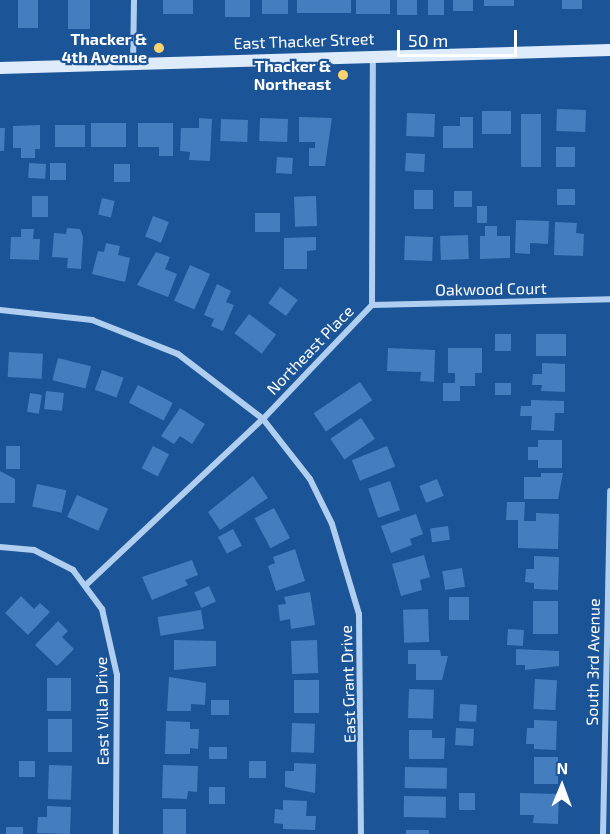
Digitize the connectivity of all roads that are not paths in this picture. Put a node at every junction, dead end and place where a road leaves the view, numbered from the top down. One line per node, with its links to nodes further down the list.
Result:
1 (134, 0): 4 (street)
2 (610, 50): 3 (street, East Thacker Street)
3 (373, 55): 4 (street, East Thacker Street); 7 (street, Northeast Place)
4 (133, 64): 5 (street, East Thacker Street)
5 (0, 68)
6 (610, 299): 7 (street, Oakwood Court)
7 (372, 305): 9 (street, Northeast Place)
8 (0, 310): 9 (street, East Grant Drive)
9 (263, 419): 12 (street, Northeast Place); 15 (street, East Grant Drive)
10 (610, 491): 13 (street, South 3rd Avenue)
11 (0, 548): 12 (street, East Villa Drive)
12 (87, 584): 14 (street, East Villa Drive)
13 (608, 671): 16 (street, South 3rd Avenue)
14 (116, 834)
15 (361, 834)
16 (603, 834)

